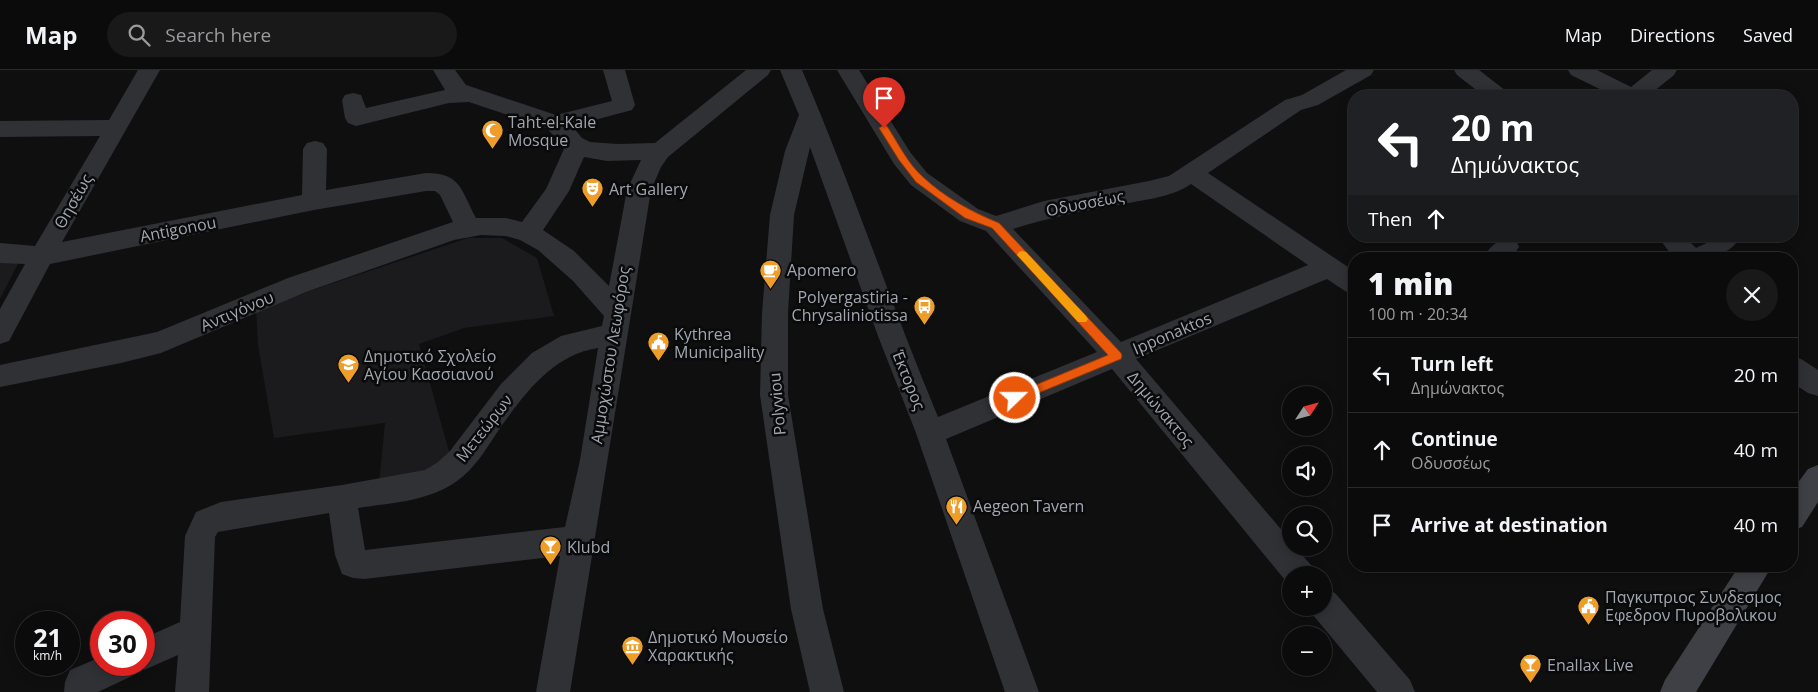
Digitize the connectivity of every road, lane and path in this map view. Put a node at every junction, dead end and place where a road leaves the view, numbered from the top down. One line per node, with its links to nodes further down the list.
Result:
1 (149, 70): 18 (street, Θησέως)
2 (614, 70): 17 (street)
3 (760, 70): 22 (street, Αμμοχώστου Λεωφόρος)
4 (791, 70): 16 (street, Έκτορος)
5 (848, 70): 25 (street)
6 (1363, 70): 23 (street, Οδυσσέως)
7 (1464, 70): 11 (street)
8 (1579, 70): 12 (street)
9 (1666, 70): 13 (street)
10 (449, 72): 14 (street)
11 (1490, 90)
12 (1621, 90)
13 (1641, 90)
14 (470, 94): 15 (street); 17 (street)
15 (352, 100)
16 (810, 115): 44 (street, Έκτορος); 58 (street, Polyviou)
17 (556, 123): 20 (street)
18 (115, 128): 19 (street); 33 (street, Θησέως)
19 (0, 129)
20 (577, 146): 22 (street); 27 (street)
21 (315, 149): 24 (street)
22 (660, 151): 34 (street, Αμμοχώστου Λεωφόρος)
23 (1192, 173): 25 (street, Οδυσσέως); 36 (street)
24 (314, 201): 26 (street, Antigonou); 33 (street, Antigonou)
25 (996, 226): 40 (street, Δημώνακτος)
26 (468, 227): 27 (street, Αντιγόνου); 42 (street, Αντιγόνου)
27 (528, 232): 35 (street, Αντιγόνου)
28 (1675, 242): 30 (street)
29 (1728, 242): 31 (lane)
30 (1684, 252)
31 (1707, 252)
32 (0, 253): 33 (street, Antigonou)
33 (42, 256): 39 (street, Θησέως)
34 (626, 259): 35 (street, Αντιγόνου); 38 (street, Αμμοχώστου Λεωφόρος)
35 (569, 260): 38 (street, Αντιγόνου)
36 (1330, 267): 37 (street); 40 (street, Ipponaktos)
37 (1348, 280)
38 (615, 324): 46 (street, Μετεώρων); 48 (street, Αμμοχώστου Λεωφόρος)
39 (0, 333)
40 (1117, 356): 44 (street, Ipponaktos); 49 (street, Δημώνακτος)
41 (1798, 372): 43 (street)
42 (0, 376)
43 (1818, 385)
44 (930, 433): 59 (street, Έκτορος)
45 (1818, 478): 47 (street)
46 (342, 498): 48 (street); 52 (street, Μετεώρων)
47 (1798, 507)
48 (578, 540): 57 (street, Αμμοχώστου Λεωφόρος)
49 (1292, 566)
50 (1751, 572): 61 (street)
51 (1332, 614): 60 (street)
52 (195, 631): 53 (street); 56 (street, Μετεώρων)
53 (155, 649)
54 (95, 676): 55 (street)
55 (81, 692)
56 (192, 692)
57 (553, 692)
58 (827, 692)
59 (1022, 692)
60 (1398, 692)
61 (1677, 692)

